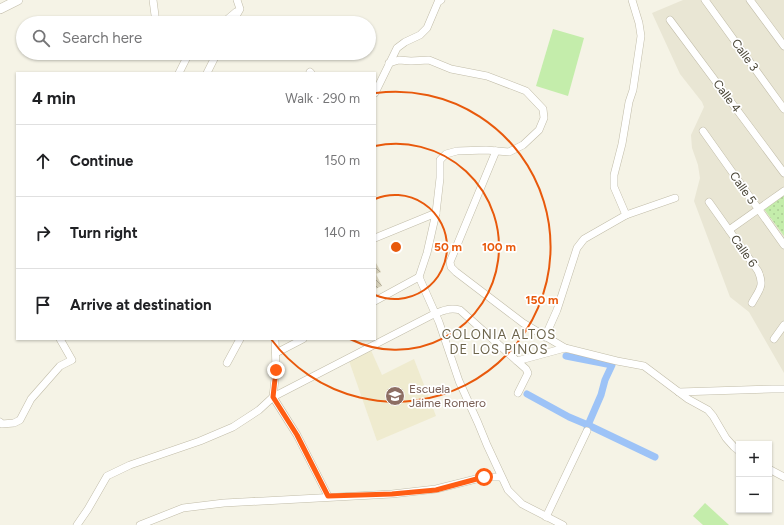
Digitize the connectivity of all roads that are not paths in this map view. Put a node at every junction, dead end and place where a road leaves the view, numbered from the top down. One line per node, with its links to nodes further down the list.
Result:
1 (18, 0): 8 (street)
2 (153, 0): 10 (street)
3 (237, 0): 9 (street)
4 (441, 0): 17 (street)
5 (632, 0): 30 (street)
6 (705, 0): 21 (street, Calle 3)
7 (750, 0): 14 (street)
8 (0, 9)
9 (240, 9): 11 (street); 12 (street)
10 (155, 16)
11 (231, 16)
12 (236, 16)
13 (670, 20): 24 (street, Calle 4)
14 (784, 46)
15 (186, 60): 18 (street)
16 (214, 60): 19 (street)
17 (389, 63): 20 (street); 23 (street)
18 (180, 72)
19 (208, 72)
20 (376, 91)
21 (784, 109)
22 (703, 131): 28 (street, Calle 5)
23 (496, 151): 29 (street); 39 (street)
24 (784, 173)
25 (784, 191): 28 (street)
26 (675, 198): 30 (street)
27 (709, 202): 31 (street, Calle 6)
28 (759, 209): 31 (street); 33 (street, Calle 5)
29 (436, 213): 32 (street); 34 (street)
30 (626, 216): 39 (street)
31 (729, 230): 36 (street, Calle 6)
32 (376, 238)
33 (784, 245)
34 (419, 277): 35 (street); 37 (street)
35 (376, 299)
36 (752, 303)
37 (434, 314): 45 (street); 48 (street); 58 (street)
38 (784, 325): 40 (street)
39 (545, 337): 46 (street)
40 (774, 339)
41 (61, 340): 54 (street)
42 (239, 340): 49 (street)
43 (275, 340): 47 (street)
44 (301, 340): 47 (street)
45 (374, 342): 53 (street)
46 (565, 348): 48 (street); 51 (street)
47 (276, 353): 53 (street)
48 (517, 361): 52 (street)
49 (227, 363)
50 (784, 390): 51 (street)
51 (679, 392): 56 (street)
52 (518, 393)
53 (273, 397): 60 (street); 62 (street)
54 (0, 422)
55 (586, 431): 61 (street)
56 (736, 449)
57 (772, 471): 59 (street)
58 (501, 477): 60 (street); 61 (street)
59 (784, 477)
60 (328, 496): 63 (street)
61 (546, 517): 64 (street)
62 (77, 525)
63 (140, 525)
64 (563, 525)

